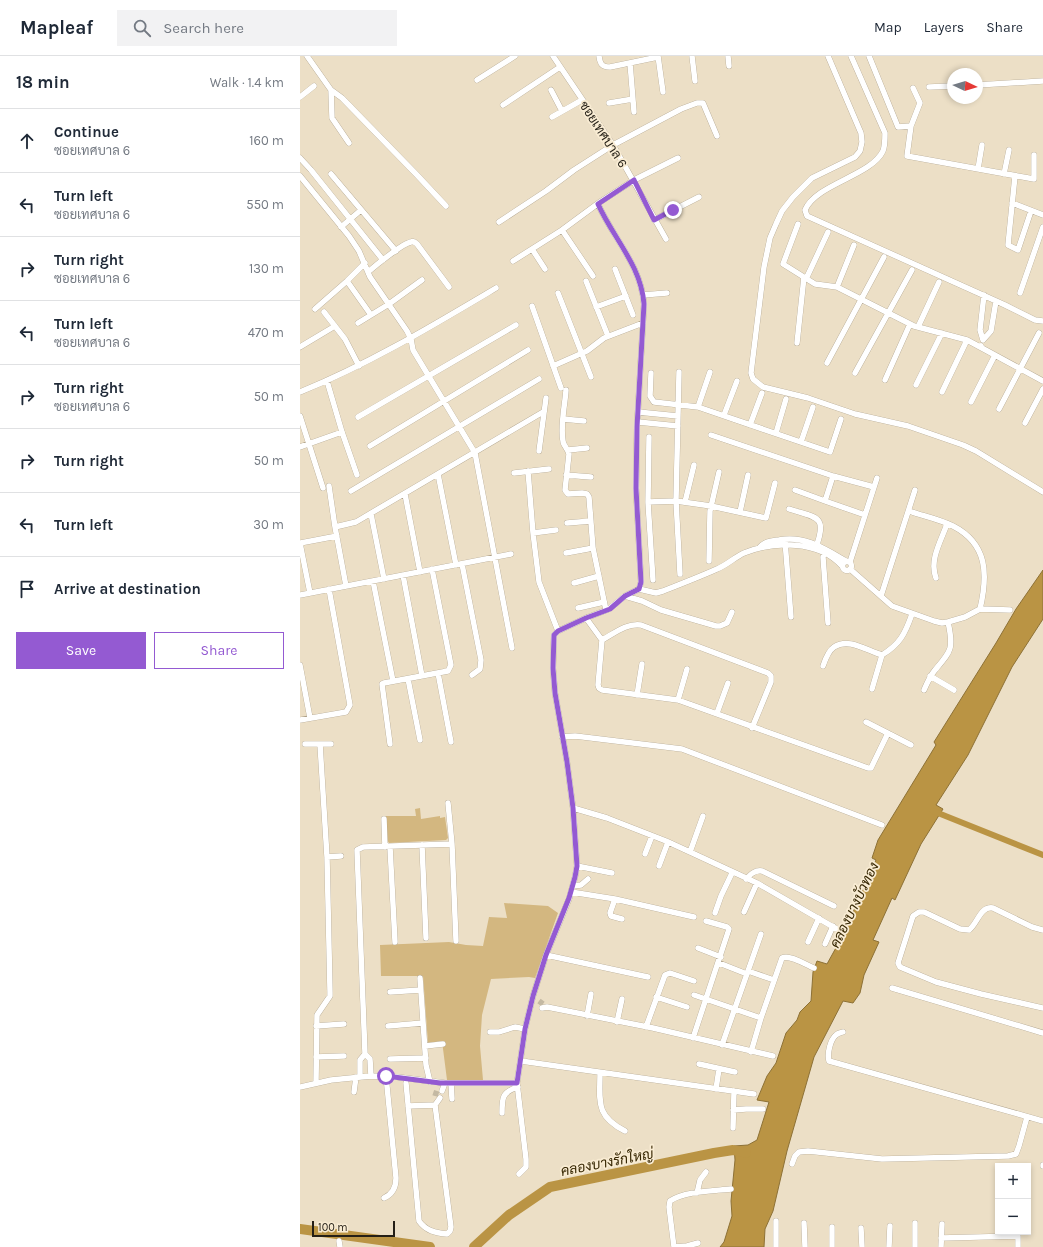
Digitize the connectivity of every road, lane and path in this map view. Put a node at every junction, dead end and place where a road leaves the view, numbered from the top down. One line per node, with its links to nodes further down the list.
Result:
1 (307, 56): 22 (street)
2 (515, 56): 14 (street)
3 (553, 56): 13 (street, ซอยเทศบาล 6)
4 (599, 56): 11 (street)
5 (692, 56): 15 (street)
6 (728, 56): 12 (street)
7 (828, 56): 190 (street)
8 (851, 56): 88 (street)
9 (868, 56): 33 (street)
10 (658, 57): 11 (street); 24 (street)
11 (630, 63): 26 (street)
12 (729, 66)
13 (560, 67): 27 (street, ซอยเทศบาล 6); 29 (street)
14 (477, 80)
15 (695, 81)
16 (1043, 82): 17 (street)
17 (983, 85)
18 (314, 86): 25 (street)
19 (947, 86): 20 (street)
20 (930, 87)
21 (914, 88): 33 (street)
22 (331, 90): 35 (street); 51 (street)
23 (551, 90): 30 (street)
24 (663, 92)
25 (300, 97)
26 (633, 99): 28 (street); 31 (street)
27 (582, 100): 30 (street); 36 (street, ซอยเทศบาล 6)
28 (608, 103)
29 (503, 105)
30 (562, 111): 32 (street)
31 (634, 112)
32 (552, 117)
33 (911, 126): 42 (street)
34 (717, 136): 36 (street)
35 (349, 143)
36 (613, 145): 47 (street, ซอยเทศบาล 6); 57 (street)
37 (982, 145): 42 (street)
38 (1009, 150): 44 (street)
39 (1034, 155): 46 (street)
40 (300, 158): 55 (street)
41 (678, 158): 47 (street)
42 (978, 169): 44 (street)
43 (331, 174): 52 (street)
44 (1004, 174): 46 (street)
45 (300, 176): 59 (street)
46 (1015, 176): 49 (street)
47 (634, 180): 50 (street, ซอยเทศบาล 6); 56 (street)
48 (699, 197): 56 (street)
49 (1012, 203): 53 (street); 53 (street)
50 (598, 204): 61 (street, ซอยเทศบาล 6); 87 (street)
51 (446, 206)
52 (361, 210): 55 (street); 66 (street)
53 (1031, 211): 54 (street)
54 (1043, 215)
55 (350, 220): 59 (street); 68 (street)
56 (654, 220): 63 (street)
57 (499, 222)
58 (798, 224): 76 (street)
59 (341, 227): 70 (street)
60 (1043, 228): 86 (street)
61 (562, 230): 65 (street, ซอยเทศบาล 6); 75 (street)
62 (828, 232): 76 (street)
63 (666, 239)
64 (854, 245): 82 (street)
65 (532, 249): 69 (street, ซอยเทศบาล 6); 71 (street)
66 (396, 251): 68 (street); 81 (street)
67 (884, 256): 90 (street)
68 (383, 260): 74 (street)
69 (513, 261)
70 (365, 263): 74 (street); 78 (street)
71 (545, 268)
72 (615, 269): 89 (street)
73 (912, 270): 97 (street)
74 (368, 272): 92 (street)
75 (593, 276)
76 (805, 278): 82 (street); 113 (street)
77 (422, 280): 92 (street)
78 (347, 281): 95 (street); 98 (street)
79 (586, 281): 94 (street)
80 (939, 282): 106 (street)
81 (449, 287)
82 (836, 287): 90 (street)
83 (496, 288): 110 (street)
84 (558, 293): 117 (street)
85 (667, 293): 87 (street)
86 (1020, 293)
87 (643, 295): 102 (street)
88 (984, 295): 91 (street); 112 (street)
89 (626, 296): 94 (street); 99 (street)
90 (861, 299): 97 (street); 119 (street)
91 (996, 301): 100 (street); 112 (street)
92 (389, 304): 98 (street); 110 (street)
93 (532, 306): 121 (street)
94 (596, 308): 109 (street)
95 (315, 309)
96 (324, 312): 105 (street)
97 (888, 313): 103 (street); 126 (street)
98 (371, 315): 101 (street)
99 (633, 315)
100 (1043, 321)
101 (358, 323)
102 (643, 323): 109 (street); 148 (street)
103 (910, 324): 106 (street); 130 (street)
104 (516, 325): 127 (street)
105 (335, 326): 114 (street); 120 (street)
106 (918, 327): 108 (street)
107 (1039, 333): 122 (street)
108 (942, 334): 111 (street); 134 (street)
109 (608, 336): 117 (street)
110 (411, 339): 120 (street); 127 (street)
111 (967, 340): 115 (street); 137 (street)
112 (983, 340): 115 (street)
113 (797, 343)
114 (300, 347)
115 (980, 348): 118 (street)
116 (528, 350): 141 (street)
117 (581, 354): 121 (street); 128 (street)
118 (994, 355): 122 (street); 142 (street)
119 (827, 363)
120 (358, 366): 131 (street)
121 (553, 366): 153 (street)
122 (1020, 368): 133 (street); 146 (street)
123 (679, 372): 143 (street)
124 (710, 372): 144 (street)
125 (651, 373): 143 (street)
126 (855, 373)
127 (429, 376): 141 (street); 152 (street)
128 (591, 376)
129 (539, 379): 160 (street)
130 (885, 380)
131 (327, 381): 136 (street); 161 (street)
132 (737, 381): 151 (street)
133 (1043, 381)
134 (916, 385)
135 (1043, 389): 157 (street)
136 (300, 392)
137 (942, 392)
138 (762, 393): 158 (street)
139 (546, 398): 147 (street)
140 (786, 399): 162 (street)
141 (444, 401): 160 (street); 167 (street)
142 (971, 402)
143 (678, 405): 144 (street); 150 (street)
144 (698, 407): 151 (street)
145 (813, 407): 165 (street)
146 (999, 408)
147 (544, 412): 171 (street); 172 (street)
148 (638, 412): 150 (street); 156 (street)
149 (300, 416): 166 (street)
150 (678, 416): 159 (street)
151 (724, 416): 158 (street)
152 (358, 417)
153 (563, 419): 155 (street); 170 (street)
154 (842, 419): 165 (street)
155 (584, 421)
156 (638, 422): 159 (street); 234 (street)
157 (1025, 423)
158 (750, 424): 162 (street)
159 (678, 426): 192 (street)
160 (459, 427): 172 (street); 189 (street)
161 (342, 432): 166 (street); 179 (street)
162 (776, 433): 165 (street)
163 (711, 435): 182 (street)
164 (649, 437): 194 (street)
165 (801, 442)
166 (308, 444): 168 (street); 205 (street)
167 (370, 446)
168 (300, 447)
169 (587, 448): 170 (street)
170 (568, 450): 180 (street)
171 (539, 451)
172 (475, 453): 178 (street); 216 (street)
173 (694, 465): 195 (street)
174 (549, 469): 175 (street)
175 (528, 471): 177 (street); 207 (street)
176 (718, 472): 196 (street)
177 (514, 473)
178 (438, 474): 191 (street); 219 (street)
179 (357, 475)
180 (566, 475): 183 (street); 202 (street)
181 (748, 475): 199 (street)
182 (833, 476): 186 (street); 193 (street)
183 (591, 477)
184 (877, 478): 186 (street)
185 (775, 483): 199 (street)
186 (874, 487): 201 (street)
187 (795, 490): 193 (street)
188 (915, 490): 198 (street)
189 (351, 491)
190 (1043, 492)
191 (405, 494): 200 (street); 223 (street)
192 (676, 501): 194 (street); 195 (street); 224 (street)
193 (825, 501): 201 (street)
194 (648, 502): 229 (street)
195 (685, 502): 196 (street)
196 (711, 506): 199 (street); 217 (street)
197 (789, 509): 211 (street)
198 (909, 511): 204 (street); 239 (street)
199 (740, 512)
200 (371, 514): 205 (street); 228 (street)
201 (865, 515): 218 (street)
202 (591, 521): 203 (street); 212 (street)
203 (567, 523)
204 (947, 524): 227 (street); 243 (street)
205 (335, 527): 208 (street)
206 (556, 530): 207 (street)
207 (533, 533): 252 (street)
208 (337, 536): 210 (street); 232 (street)
209 (785, 541): 211 (street); 235 (street); 248 (street)
210 (300, 543): 236 (street)
211 (816, 547): 213 (street)
212 (593, 548): 214 (street); 226 (street)
213 (825, 551): 218 (street); 220 (street); 251 (street)
214 (566, 553)
215 (511, 554): 216 (street)
216 (494, 557): 219 (street); 254 (street)
217 (708, 560)
218 (848, 562): 220 (street); 222 (street)
219 (459, 564): 221 (street); 262 (street)
220 (842, 566): 222 (street)
221 (432, 569): 223 (street); 260 (street)
222 (850, 569): 239 (street)
223 (420, 572): 225 (street)
224 (680, 574)
225 (403, 575): 228 (street); 263 (street)
226 (599, 576): 231 (street); 241 (street)
227 (936, 578)
228 (384, 579): 230 (street)
229 (653, 580)
230 (373, 581): 232 (street); 266 (street)
231 (574, 582)
232 (346, 586): 233 (street)
233 (329, 589): 236 (street); 274 (street)
234 (639, 589): 235 (street); 238 (street)
235 (646, 591): 240 (street)
236 (310, 593): 237 (street)
237 (300, 595)
238 (625, 596): 240 (street); 244 (street)
239 (881, 596): 247 (street)
240 (642, 601): 246 (street)
241 (604, 602): 242 (street); 244 (street)
242 (578, 608)
243 (980, 609): 245 (street); 250 (street)
244 (606, 610): 249 (street)
245 (1010, 610)
246 (732, 612)
247 (912, 614): 250 (street); 255 (street)
248 (791, 617)
249 (586, 618): 252 (street); 253 (street)
250 (948, 622): 264 (street)
251 (828, 623)
252 (558, 631): 279 (street)
253 (602, 640): 271 (street); 277 (street)
254 (512, 648)
255 (882, 655): 258 (street); 268 (street)
256 (642, 664): 271 (street)
257 (300, 665): 261 (street)
258 (823, 666)
259 (687, 669): 272 (street)
260 (438, 673): 263 (street); 281 (street)
261 (301, 674): 274 (street)
262 (472, 675)
263 (422, 676): 265 (street)
264 (930, 676): 269 (street); 270 (street)
265 (408, 679): 266 (street); 280 (street)
266 (393, 681): 285 (street)
267 (728, 683): 273 (street)
268 (872, 689)
269 (924, 690)
270 (954, 690)
271 (637, 695): 272 (street)
272 (678, 700): 273 (street)
273 (717, 713): 277 (street)
274 (310, 718): 275 (street)
275 (300, 720)
276 (866, 722): 278 (street)
277 (752, 728): 278 (street)
278 (888, 733): 286 (street)
279 (562, 737): 288 (street); 291 (street)
280 (420, 740)
281 (451, 742)
282 (305, 744): 283 (street)
283 (320, 744): 284 (street); 300 (street)
284 (331, 744)
285 (390, 744)
286 (911, 745)
287 (448, 803): 295 (street)
288 (573, 808): 292 (street); 301 (street)
289 (703, 816): 297 (street)
290 (384, 819): 296 (street)
291 (882, 826)
292 (652, 836): 293 (street); 298 (street)
293 (668, 842): 297 (street); 302 (street)
294 (422, 844): 295 (street); 296 (street); 322 (street)
295 (452, 844): 323 (street)
296 (387, 847): 324 (street); 368 (street)
297 (690, 852): 304 (street)
298 (645, 854)
299 (341, 856): 300 (street)
300 (327, 857): 356 (street)
301 (577, 866): 303 (street); 308 (street)
302 (659, 866)
303 (612, 873)
304 (732, 873): 306 (street); 313 (street)
305 (588, 879): 308 (street)
306 (746, 879): 307 (street); 311 (street)
307 (757, 883): 312 (street); 315 (street)
308 (573, 886): 309 (street)
309 (571, 892): 310 (street); 328 (street)
310 (615, 899): 314 (street); 316 (street)
311 (834, 906)
312 (744, 912)
313 (715, 913)
314 (694, 917)
315 (819, 918): 318 (street); 325 (street)
316 (622, 919)
317 (706, 921): 329 (street)
318 (833, 926): 320 (street); 326 (street)
319 (1043, 930): 349 (street)
320 (842, 932)
321 (761, 934): 332 (street)
322 (426, 938)
323 (456, 941)
324 (395, 942)
325 (808, 942)
326 (825, 944)
327 (698, 948): 329 (street)
328 (546, 955): 333 (street); 342 (street)
329 (721, 957): 330 (street)
330 (719, 964): 332 (street); 345 (street)
331 (814, 968): 335 (street)
332 (747, 972): 335 (street); 350 (street)
333 (648, 977)
334 (420, 978): 338 (street)
335 (774, 980): 352 (street)
336 (694, 981): 343 (street)
337 (892, 988): 362 (street)
338 (421, 990): 339 (street); 354 (street)
339 (390, 992)
340 (591, 994): 351 (street)
341 (694, 994): 345 (street)
342 (533, 996): 346 (street); 347 (street)
343 (656, 997): 348 (street); 358 (street)
344 (622, 999): 353 (street)
345 (706, 999): 350 (street); 363 (street)
346 (541, 1005): 347 (street); 351 (street)
347 (530, 1007): 359 (street)
348 (687, 1007)
349 (1043, 1008)
350 (734, 1009): 352 (street); 365 (street)
351 (587, 1016): 353 (street)
352 (761, 1018): 367 (street)
353 (617, 1022): 358 (street)
354 (423, 1023): 357 (street); 366 (street)
355 (344, 1024): 356 (street)
356 (316, 1026): 369 (street)
357 (388, 1026)
358 (646, 1027): 363 (street)
359 (525, 1029): 360 (street); 374 (street)
360 (490, 1032)
361 (843, 1032): 398 (street)
362 (1043, 1034)
363 (693, 1038): 365 (street)
364 (443, 1044): 366 (street)
365 (722, 1045): 367 (street)
366 (425, 1046): 372 (street)
367 (751, 1052): 371 (street)
368 (365, 1054): 379 (street); 381 (street)
369 (316, 1056): 370 (street); 383 (street)
370 (344, 1056)
371 (773, 1056)
372 (426, 1058): 373 (street); 382 (street)
373 (390, 1059)
374 (521, 1061): 377 (street); 386 (street)
375 (700, 1064): 376 (street)
376 (719, 1069): 378 (street); 388 (street)
377 (600, 1072): 388 (street); 401 (street)
378 (735, 1072)
379 (371, 1076): 380 (street); 381 (street)
380 (386, 1076): 382 (street); 407 (street)
381 (358, 1077): 383 (street); 391 (street)
382 (430, 1082): 385 (street)
383 (316, 1083): 387 (street)
384 (406, 1083): 394 (street)
385 (445, 1083): 386 (street); 389 (street); 393 (street)
386 (518, 1085): 397 (street); 404 (street)
387 (300, 1087)
388 (716, 1089): 390 (street)
389 (440, 1090)
390 (734, 1091): 392 (street); 396 (street)
391 (354, 1092)
392 (754, 1094)
393 (452, 1099)
394 (408, 1106): 394 (street)
395 (763, 1109): 396 (street)
396 (733, 1110): 400 (street)
397 (502, 1113)
398 (1027, 1117): 399 (street); 402 (street)
399 (1043, 1121)
400 (733, 1128)
401 (625, 1131)
402 (792, 1164)
403 (706, 1172): 406 (street)
404 (519, 1174)
405 (731, 1189): 406 (street)
406 (697, 1193): 419 (street)
407 (384, 1198)
408 (776, 1221): 420 (street)
409 (804, 1223): 421 (street)
410 (915, 1224): 425 (street)
411 (942, 1224): 417 (street)
412 (890, 1226): 424 (street)
413 (832, 1227): 422 (street)
414 (861, 1228): 423 (street)
415 (999, 1235): 417 (street)
416 (1018, 1235): 427 (street)
417 (942, 1238): 426 (street)
418 (698, 1243): 419 (street)
419 (674, 1247)
420 (776, 1247)
421 (805, 1247)
422 (832, 1247)
423 (862, 1247)
424 (889, 1247)
425 (915, 1247)
426 (941, 1247)
427 (1018, 1247)

